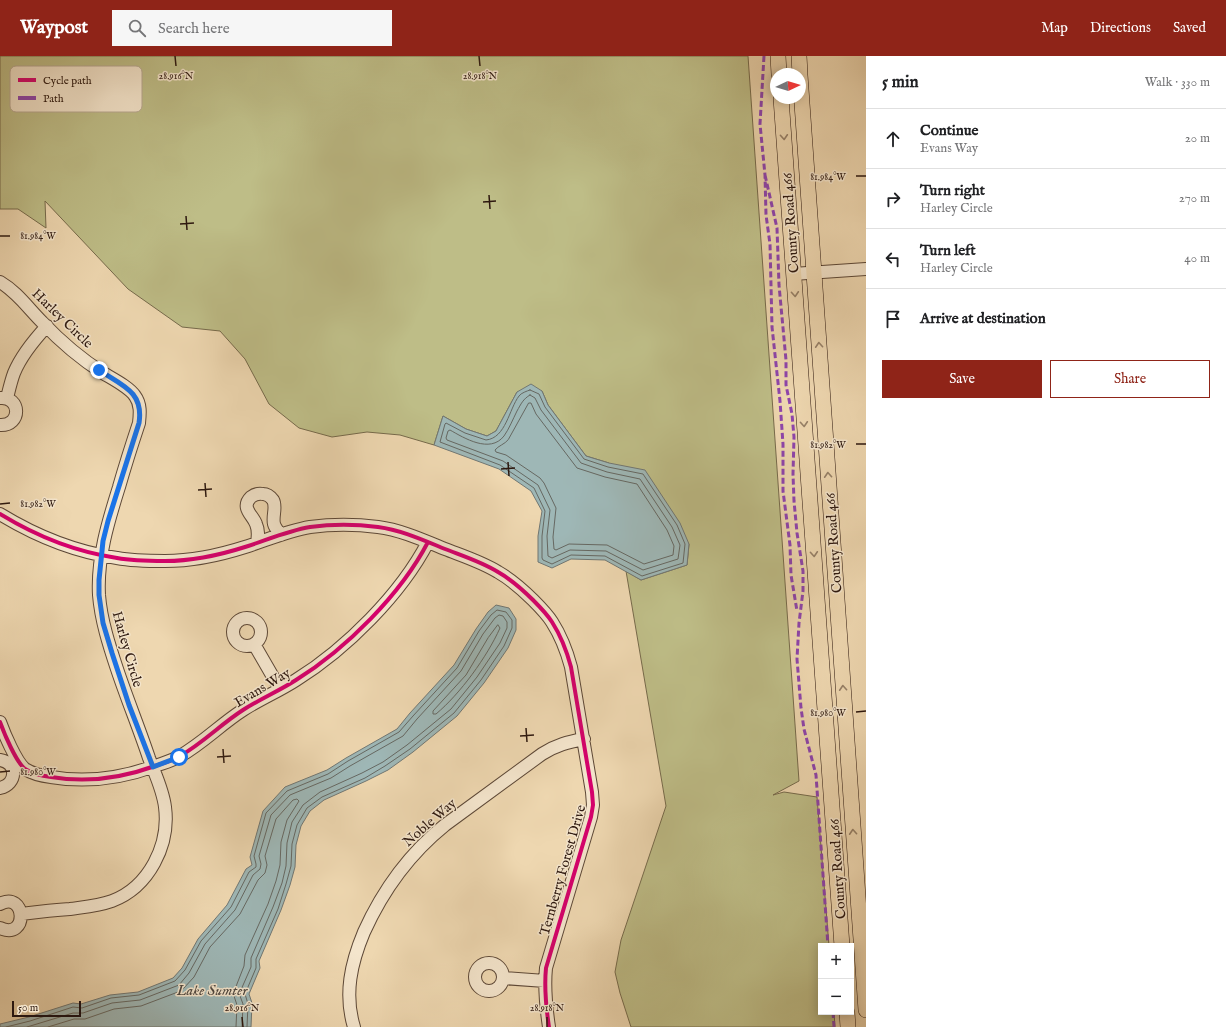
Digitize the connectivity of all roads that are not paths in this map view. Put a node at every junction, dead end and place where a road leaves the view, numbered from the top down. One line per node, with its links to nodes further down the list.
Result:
1 (778, 56): 3 (main road)
2 (799, 56): 4 (main road, County Road 466)
3 (779, 68)
4 (800, 68)
5 (781, 104): 9 (main road, County Road 466, one-way to 9)
6 (802, 104): 8 (main road, County Road 466)
7 (866, 268): 8 (street)
8 (814, 272): 9 (street); 33 (main road, County Road 466, one-way to 8)
9 (794, 274): 30 (main road, County Road 466, one-way to 30)
10 (0, 282): 11 (street, Harley Circle)
11 (47, 326): 12 (street); 18 (street, Harley Circle)
12 (4, 398): 13 (street)
13 (0, 425)
14 (0, 514): 18 (street, Ternberry Forest Drive)
15 (281, 535): 16 (street, Ternberry Forest Drive); 17 (street, Ternberry Forest Drive); 17 (street)
16 (428, 542): 20 (street, Evans Way); 22 (street, Ternberry Forest Drive)
17 (257, 543): 18 (street, Ternberry Forest Drive)
18 (102, 555): 25 (street, Harley Circle)
19 (254, 644): 20 (street)
20 (280, 689): 25 (street, Evans Way)
21 (0, 722): 24 (street, Evans Way)
22 (584, 739): 32 (street, Ternberry Forest Drive); 35 (street, Noble Way)
23 (0, 760): 24 (street, Evans Way)
24 (15, 764): 25 (street, Evans Way); 26 (street)
25 (153, 767): 28 (street, Harley Circle)
26 (0, 788)
27 (0, 904): 28 (street)
28 (21, 914): 29 (street)
29 (0, 928)
30 (842, 943)
31 (503, 978): 32 (street)
32 (545, 981): 36 (street, Ternberry Forest Drive)
33 (866, 1010)
34 (847, 1015): 37 (main road)
35 (354, 1027)
36 (550, 1027)
37 (848, 1027)

